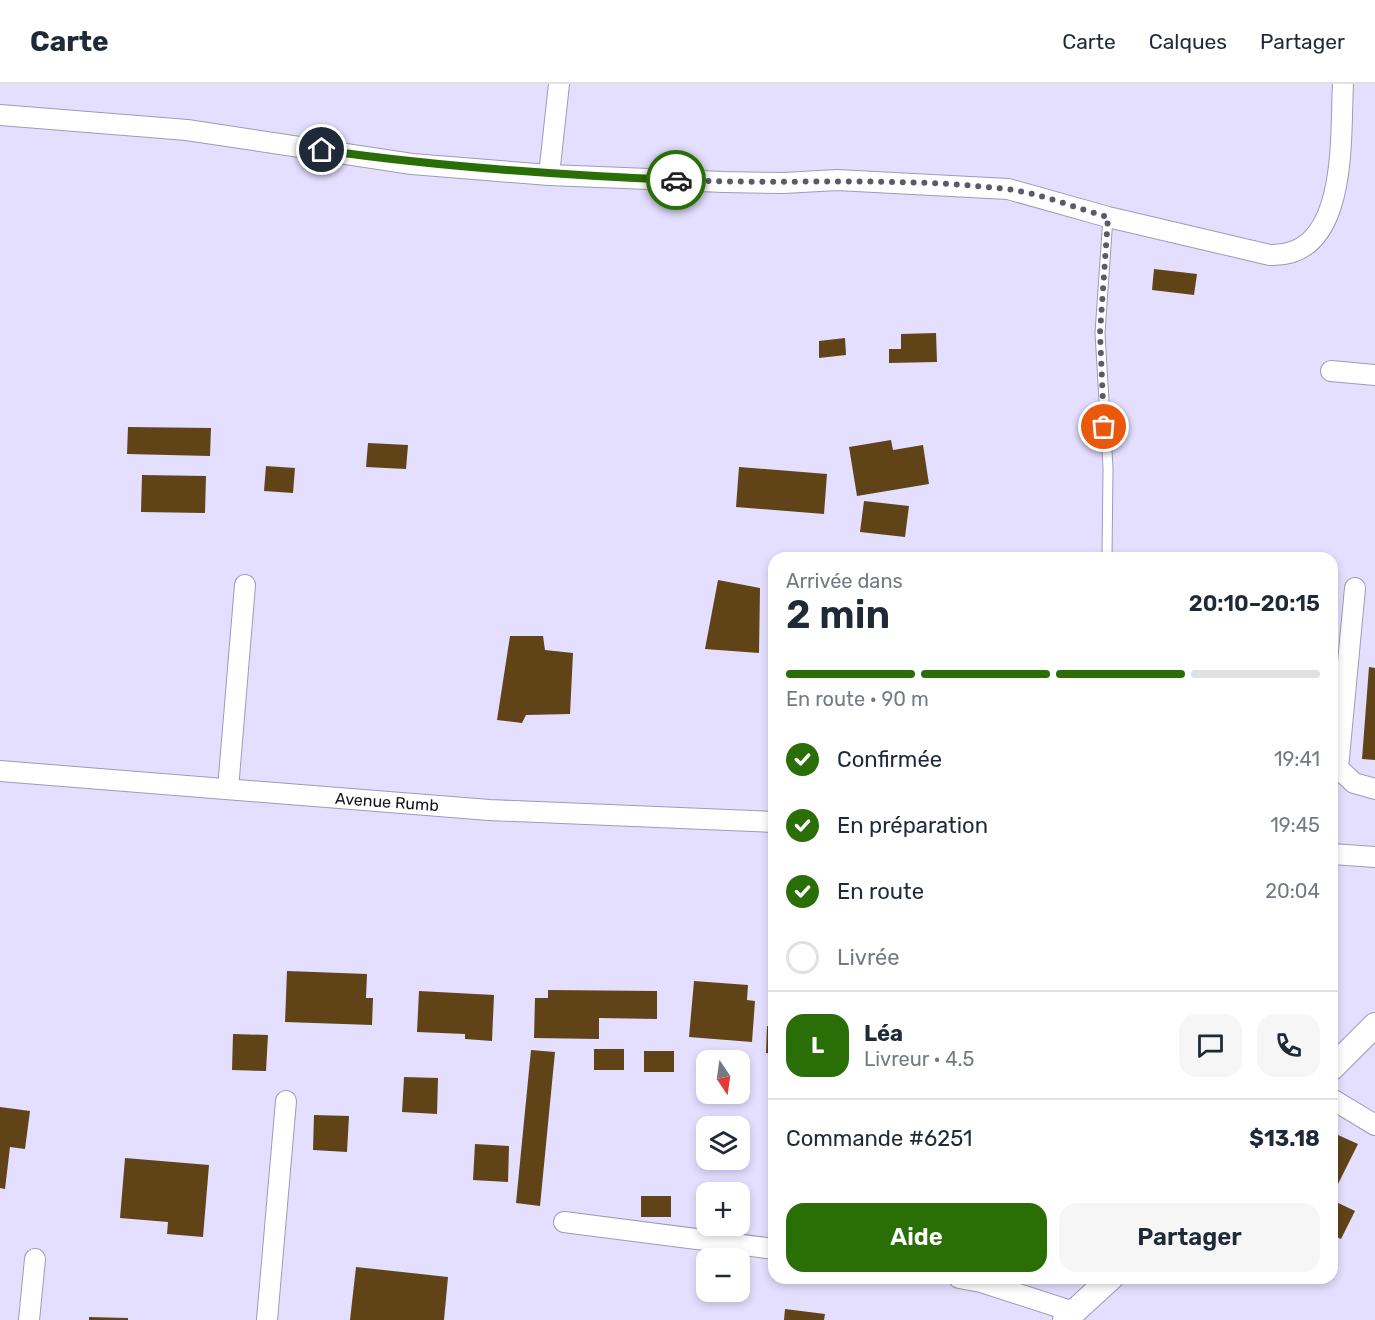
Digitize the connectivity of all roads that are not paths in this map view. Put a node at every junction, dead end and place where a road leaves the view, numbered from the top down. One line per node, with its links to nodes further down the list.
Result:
1 (559, 84): 4 (street)
2 (1343, 84): 5 (street)
3 (0, 115): 4 (street)
4 (549, 175): 5 (street)
5 (1108, 217): 8 (lane)
6 (1331, 371): 7 (street)
7 (1375, 375)
8 (1107, 552)
9 (245, 585): 12 (street)
10 (1355, 588): 13 (street)
11 (0, 771): 12 (street, Avenue Rumb)
12 (228, 789): 14 (street, Avenue Rumb)
13 (1375, 789)
14 (768, 822)
15 (1338, 854): 16 (street)
16 (1375, 857)
17 (1374, 1028): 18 (street)
18 (1338, 1062)
19 (286, 1101): 29 (street)
20 (1338, 1103): 21 (street)
21 (1375, 1125)
22 (564, 1222): 23 (street)
23 (768, 1248)
24 (35, 1259): 28 (street)
25 (986, 1284): 27 (street)
26 (1104, 1284): 27 (street)
27 (1069, 1316)
28 (29, 1320)
29 (267, 1320)

